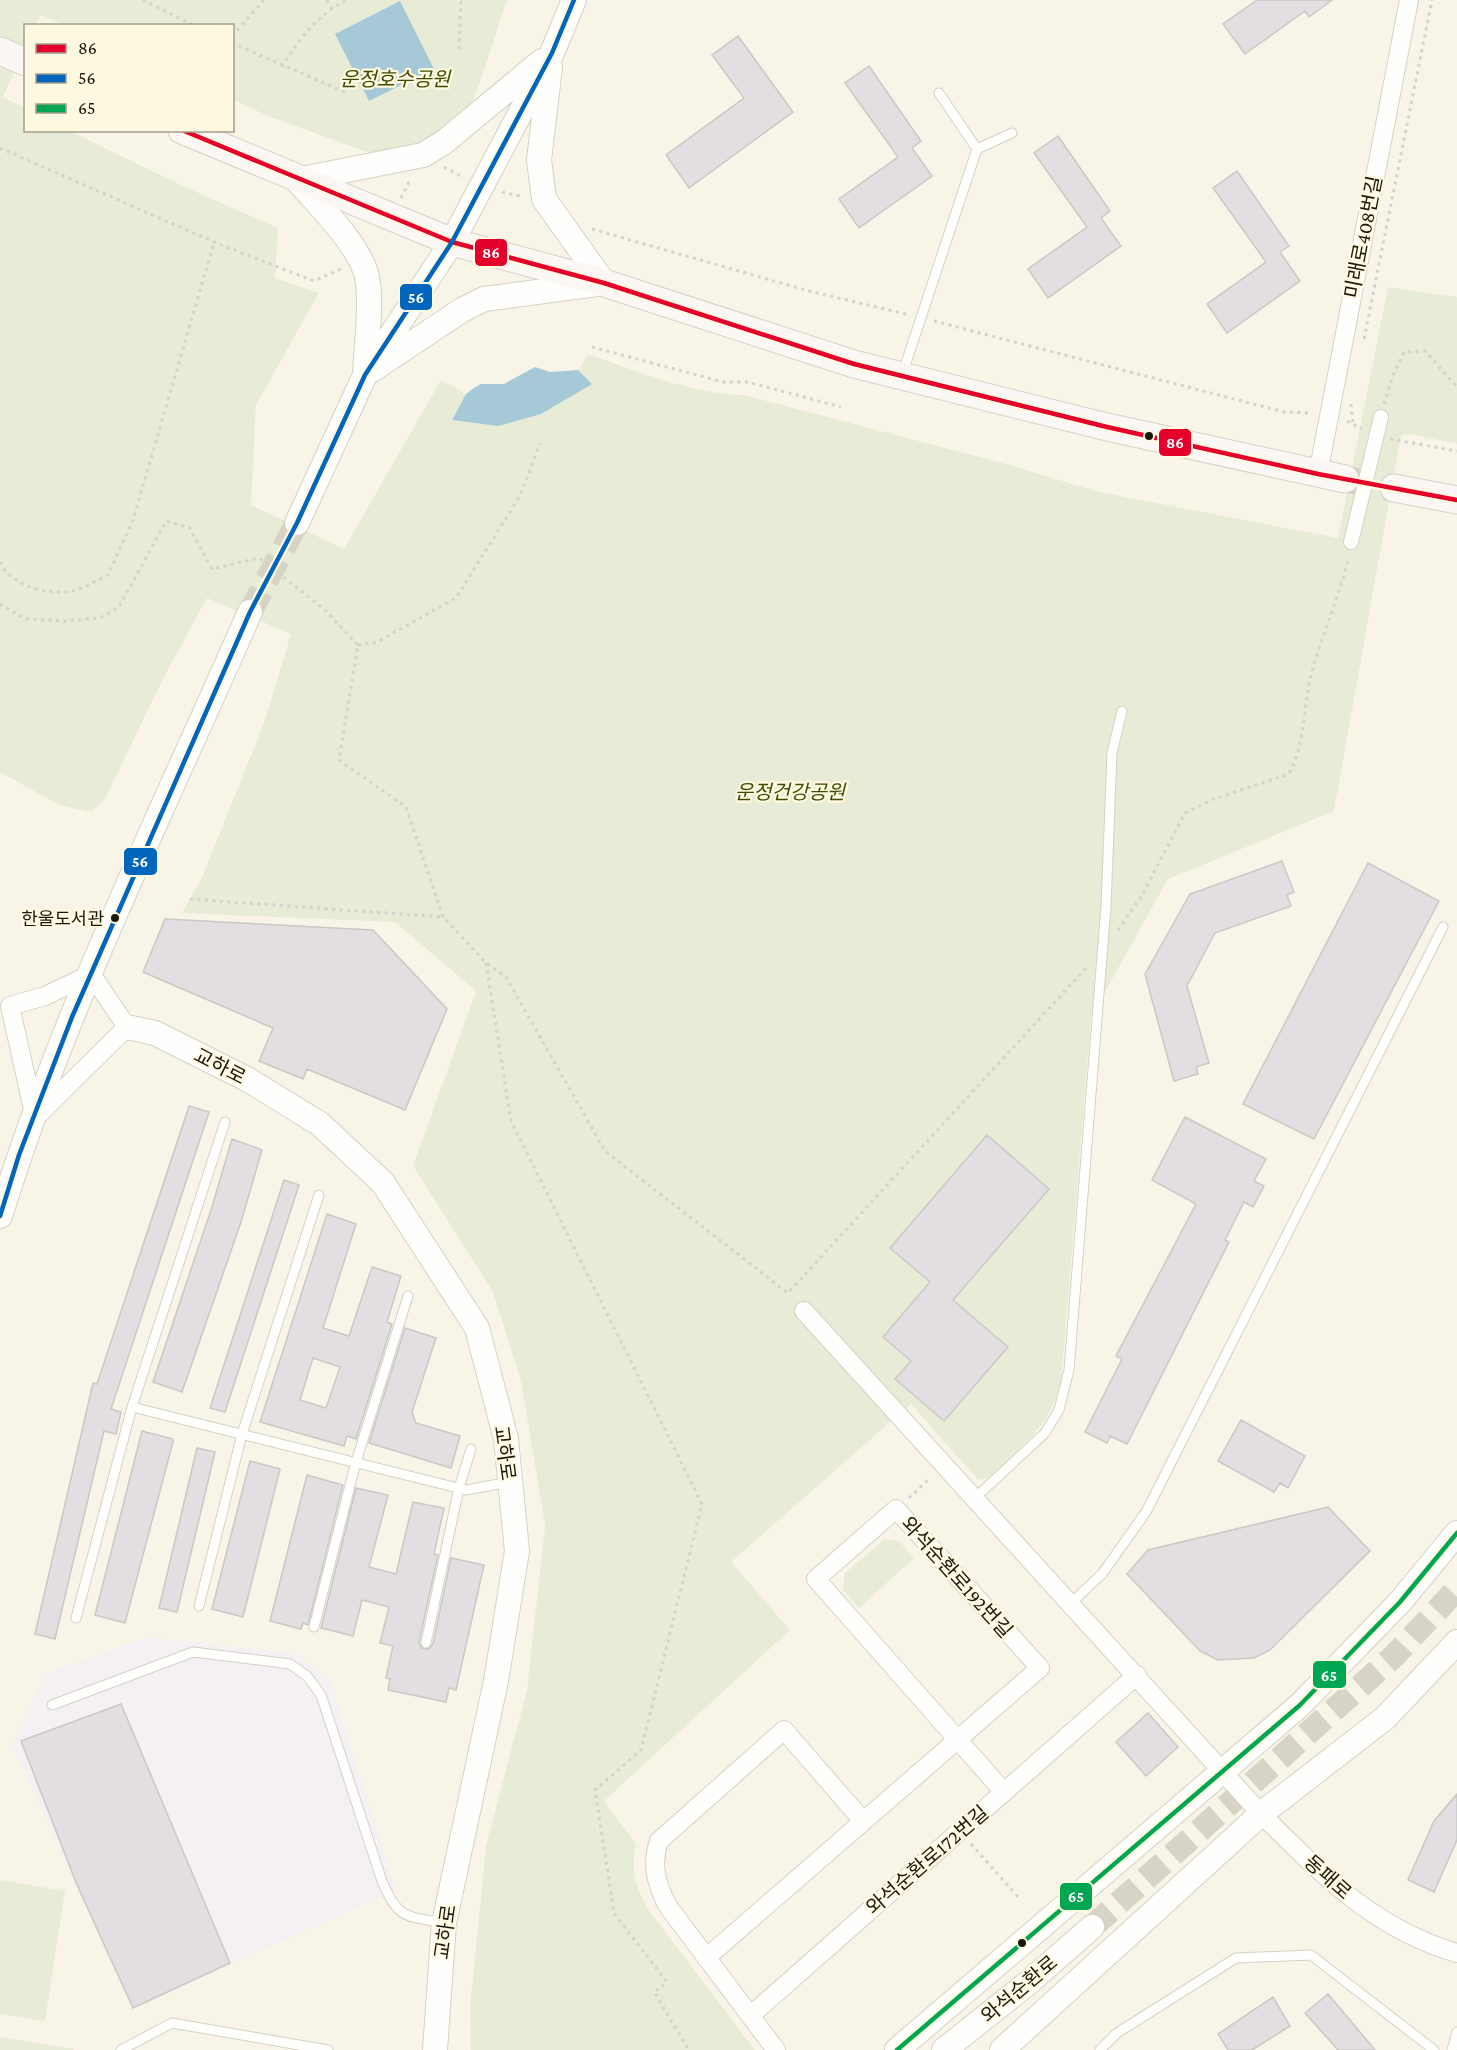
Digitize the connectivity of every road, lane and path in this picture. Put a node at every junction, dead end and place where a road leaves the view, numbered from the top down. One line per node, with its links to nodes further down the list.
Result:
1 (142, 0): 10 (path)
2 (264, 0): 11 (path)
3 (327, 0): 9 (path)
4 (347, 0): 9 (path)
5 (461, 0): 13 (path)
6 (574, 0): 14 (street)
7 (1409, 0): 40 (street, 미래로408번길)
8 (1432, 0): 33 (path)
9 (332, 9): 15 (path)
10 (191, 24)
11 (234, 34)
12 (234, 44): 15 (path)
13 (459, 49)
14 (552, 53): 22 (street); 24 (street); 25 (street)
15 (282, 67): 16 (path)
16 (346, 93)
17 (939, 93): 21 (lane)
18 (187, 132): 23 (main road)
19 (1012, 133): 21 (lane)
20 (0, 148): 28 (path)
21 (977, 149): 32 (lane)
22 (422, 156): 23 (street); 24 (path); 26 (path)
23 (297, 180): 26 (main road); 30 (street)
24 (481, 187): 25 (path); 29 (street)
25 (547, 203): 31 (street)
26 (392, 218): 29 (main road)
27 (584, 223): 32 (path)
28 (214, 242): 30 (path); 53 (path)
29 (452, 242): 31 (main road); 35 (street)
30 (361, 259): 35 (street)
31 (604, 283): 35 (street); 36 (main road)
32 (921, 318): 36 (lane); 40 (path)
33 (1363, 345)
34 (592, 347): 39 (path)
35 (365, 375): 51 (street)
36 (901, 377): 47 (main road)
37 (1457, 387): 41 (path)
38 (1351, 402): 42 (path)
39 (841, 407)
40 (1329, 416): 42 (path); 47 (street, 미래로408번길)
41 (1380, 417): 52 (street)
42 (1353, 423): 43 (path)
43 (1369, 433)
44 (1389, 439): 46 (path)
45 (540, 443): 56 (path)
46 (1457, 451)
47 (1318, 474): 48 (main road)
48 (1345, 479)
49 (1394, 488): 50 (main road)
50 (1457, 500)
51 (297, 523)
52 (1352, 542): 61 (path)
53 (0, 562)
54 (0, 604): 56 (path)
55 (250, 612): 63 (street)
56 (358, 645): 59 (path)
57 (1122, 711): 61 (lane)
58 (190, 899): 59 (path)
59 (444, 917): 62 (path)
60 (1443, 927): 82 (lane)
61 (1103, 951): 62 (path); 79 (lane)
62 (486, 963): 107 (path)
63 (91, 974): 64 (street); 65 (street); 66 (street)
64 (5, 1005): 66 (street)
65 (127, 1027): 66 (street); 77 (street, 교하로)
66 (35, 1118): 69 (street)
67 (225, 1122): 72 (lane)
68 (320, 1195): 73 (lane)
69 (0, 1216)
70 (408, 1296): 75 (lane)
71 (804, 1311): 76 (street)
72 (132, 1407): 73 (lane); 84 (lane)
73 (242, 1434): 75 (lane); 83 (lane)
74 (471, 1449): 78 (lane)
75 (356, 1462): 78 (lane); 85 (lane)
76 (945, 1465): 79 (street); 80 (path)
77 (510, 1482): 78 (lane); 97 (street, 교하로)
78 (459, 1488): 87 (lane)
79 (975, 1498): 82 (street)
80 (896, 1509): 90 (street, 와석순환로192번길); 90 (street, 와석순환로192번길)
81 (1457, 1533): 91 (street)
82 (1071, 1603): 88 (street)
83 (199, 1606)
84 (76, 1618)
85 (314, 1627)
86 (1457, 1642): 93 (street)
87 (426, 1643)
88 (1137, 1675): 91 (street); 92 (street, 와석순환로172번길)
89 (52, 1705): 97 (lane)
90 (958, 1740): 92 (street, 와석순환로192번길); 94 (street, 와석순환로192번길)
91 (1223, 1769): 93 (street, 동패로); 109 (street)
92 (1004, 1792): 95 (street, 와석순환로172번길)
93 (1262, 1814): 99 (street, 동패로); 111 (street)
94 (863, 1821): 100 (street, 와석순환로192번길); 100 (street)
95 (960, 1831): 96 (path); 101 (street, 와석순환로172번길)
96 (1020, 1899)
97 (444, 1923): 106 (street, 교하로)
98 (1092, 1927): 110 (street, 와석순환로)
99 (1457, 1953)
100 (706, 1958): 101 (street)
101 (750, 2016): 108 (street)
102 (1457, 2032): 114 (lane)
103 (292, 2047): 104 (lane); 105 (lane)
104 (122, 2050)
105 (328, 2050)
106 (435, 2050)
107 (689, 2050)
108 (776, 2050)
109 (897, 2050)
110 (944, 2050)
111 (1002, 2050)
112 (1100, 2050): 113 (lane)
113 (1434, 2050)
114 (1452, 2050)

